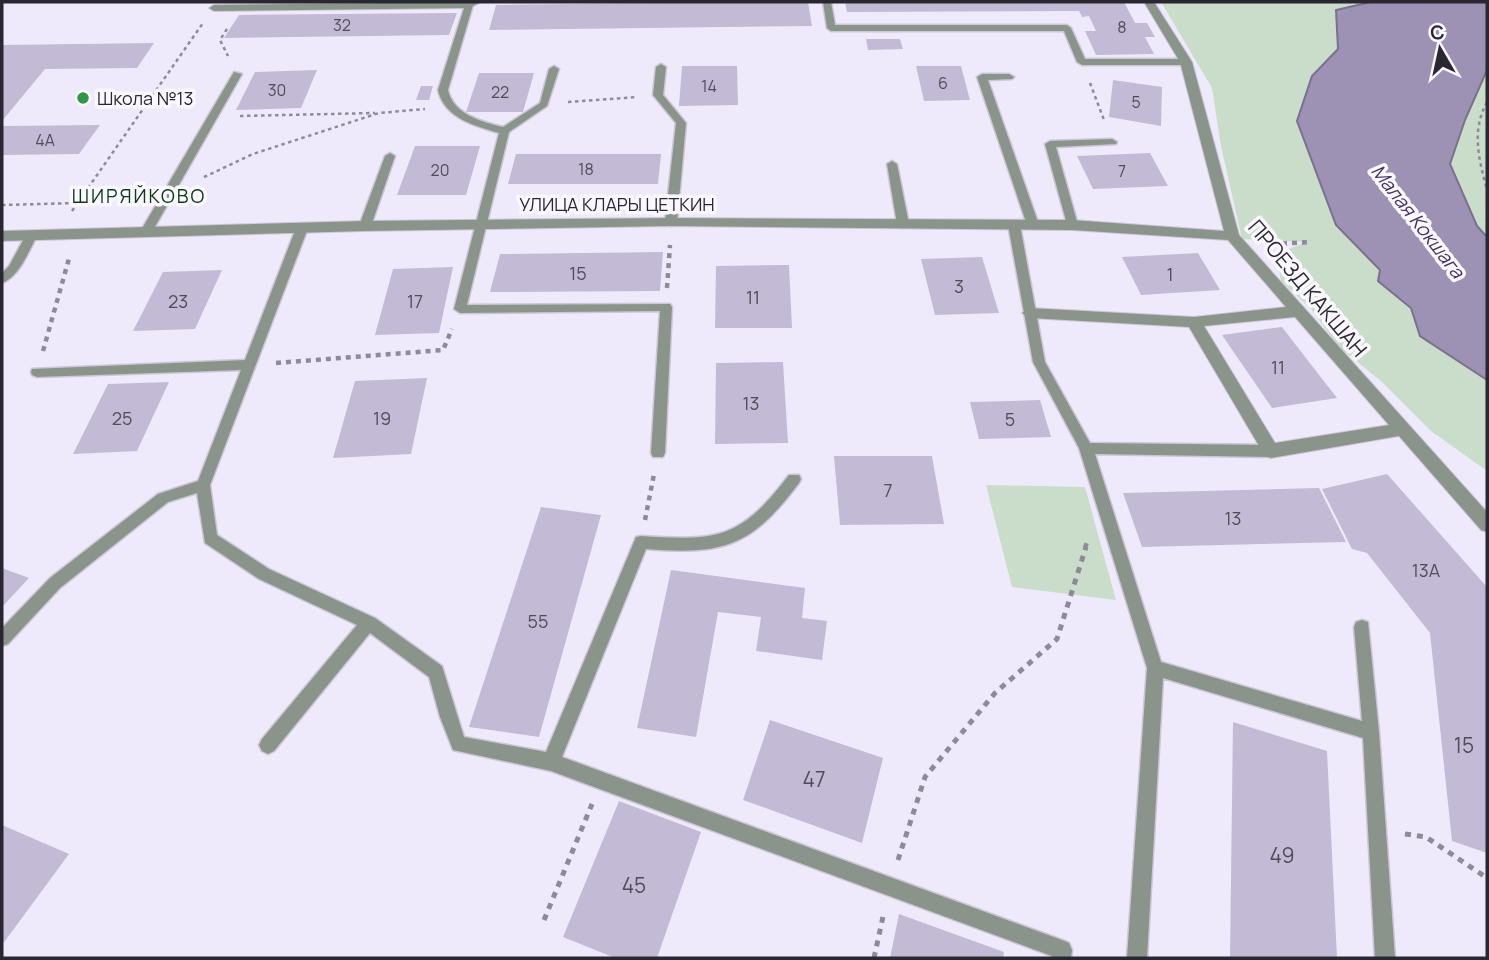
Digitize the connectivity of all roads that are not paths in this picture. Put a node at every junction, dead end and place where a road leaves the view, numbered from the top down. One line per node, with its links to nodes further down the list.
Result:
1 (827, 2): 5 (lane)
2 (1149, 2): 5 (street, ПРОЕЗД КАКШАН)
3 (473, 3): 4 (street); 10 (lane)
4 (214, 8)
5 (1186, 62): 25 (street, ПРОЕЗД КАКШАН)
6 (661, 67): 14 (lane)
7 (554, 69): 10 (lane)
8 (237, 74): 22 (lane)
9 (1009, 77): 18 (lane)
10 (504, 131): 15 (lane)
11 (1112, 142): 19 (lane)
12 (390, 156): 20 (lane)
13 (892, 164): 16 (lane)
14 (671, 222): 15 (street, УЛИЦА КЛАРЫ ЦЕТКИН); 16 (street, УЛИЦА КЛАРЫ ЦЕТКИН)
15 (482, 224): 20 (street, УЛИЦА КЛАРЫ ЦЕТКИН); 35 (lane)
16 (903, 224): 17 (street, УЛИЦА КЛАРЫ ЦЕТКИН)
17 (1014, 225): 18 (street, УЛИЦА КЛАРЫ ЦЕТКИН); 28 (lane)
18 (1032, 225): 19 (street, УЛИЦА КЛАРЫ ЦЕТКИН)
19 (1072, 225): 25 (street, УЛИЦА КЛАРЫ ЦЕТКИН)
20 (365, 226): 21 (street, УЛИЦА КЛАРЫ ЦЕТКИН)
21 (302, 228): 22 (street, УЛИЦА КЛАРЫ ЦЕТКИН); 30 (lane)
22 (146, 232): 24 (street, УЛИЦА КЛАРЫ ЦЕТКИН)
23 (2, 236): 24 (street, УЛИЦА КЛАРЫ ЦЕТКИН)
24 (31, 236): 26 (lane)
25 (1232, 236): 27 (street, ПРОЕЗД КАКШАН)
26 (2, 279)
27 (1298, 311): 29 (street); 32 (street, ПРОЕЗД КАКШАН)
28 (1030, 313): 29 (street); 33 (lane)
29 (1194, 322): 34 (street)
30 (249, 365): 31 (lane); 37 (lane)
31 (37, 372)
32 (1403, 429): 34 (street); 38 (street, ПРОЕЗД КАКШАН)
33 (1086, 448): 34 (lane); 42 (lane)
34 (1271, 451)
35 (658, 453)
36 (794, 479): 45 (lane)
37 (203, 485): 39 (lane); 41 (lane)
38 (1487, 524)
39 (369, 623): 44 (lane); 45 (lane)
40 (1362, 627): 43 (lane)
41 (2, 639)
42 (1155, 668): 43 (lane); 47 (lane)
43 (1371, 732): 48 (lane)
44 (268, 745)
45 (551, 762): 46 (lane)
46 (1061, 958)
47 (1137, 958)
48 (1385, 958)

